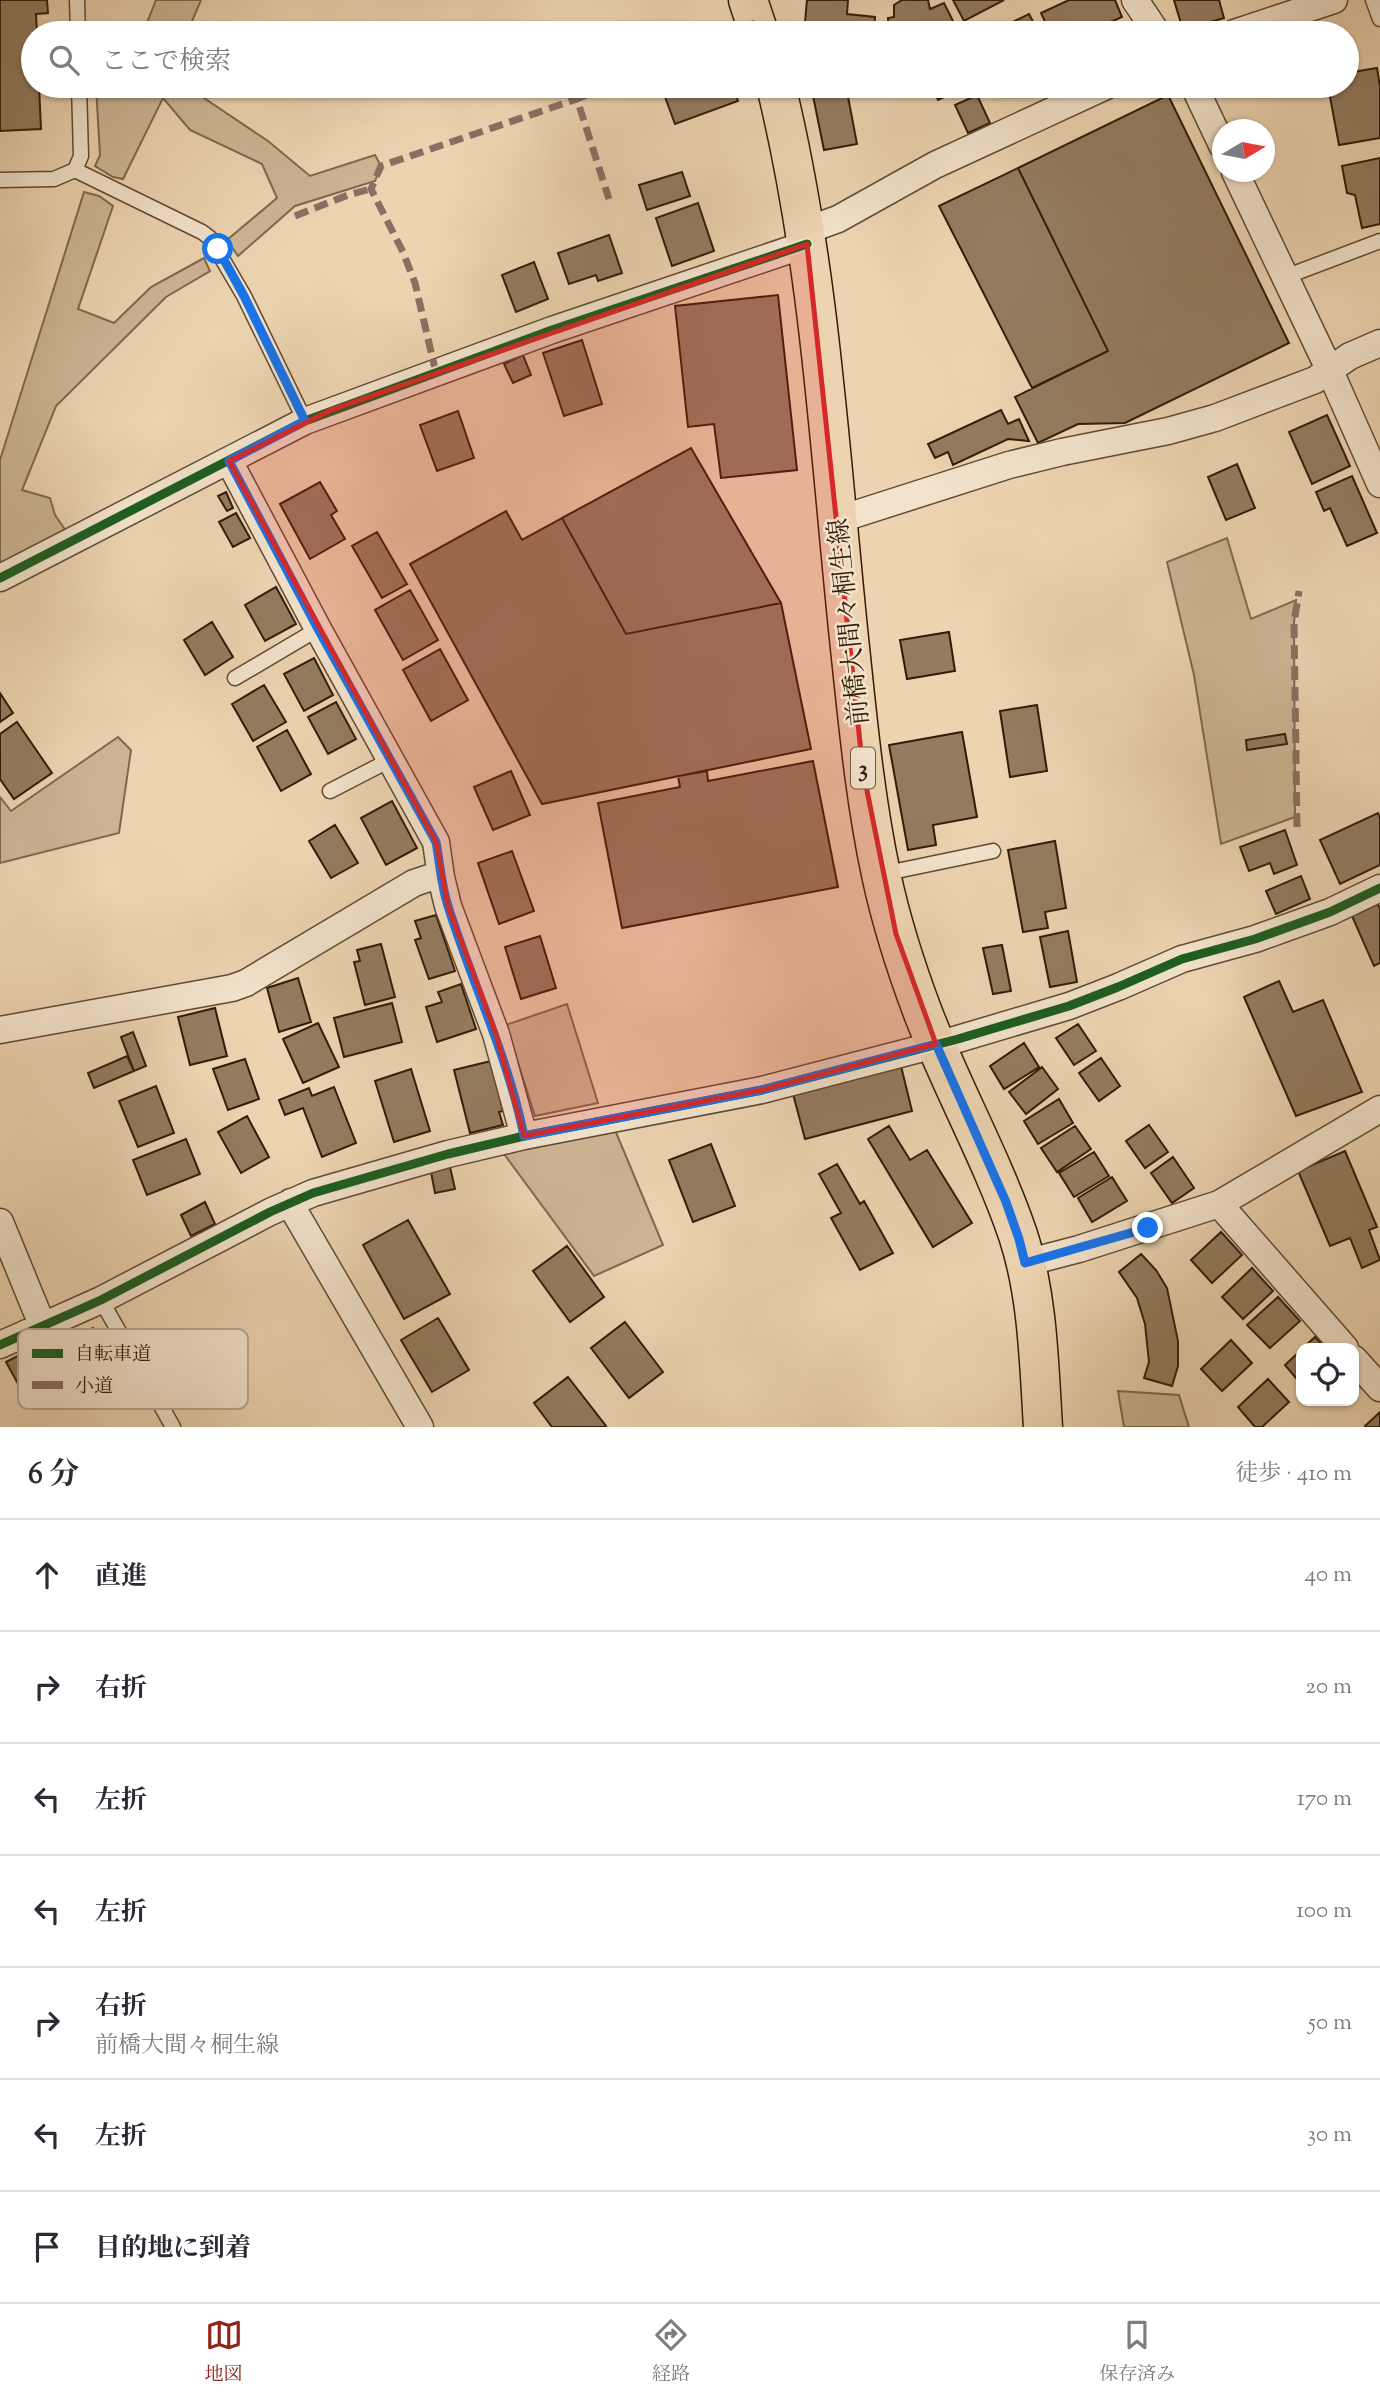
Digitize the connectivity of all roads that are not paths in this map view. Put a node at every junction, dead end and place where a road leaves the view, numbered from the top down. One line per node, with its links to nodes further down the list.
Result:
1 (77, 0): 7 (lane)
2 (748, 0): 8 (main road)
3 (1135, 0): 9 (street)
4 (1334, 0): 10 (street)
5 (1373, 0): 6 (lane)
6 (1380, 19)
7 (78, 21)
8 (755, 21)
9 (1149, 21)
10 (1270, 21)
11 (79, 98): 16 (lane)
12 (779, 98): 19 (main road, 前橋大間々桐生線 / 3)
13 (1080, 98): 19 (street)
14 (1200, 98): 15 (street)
15 (1212, 123)
16 (75, 170): 17 (lane); 24 (lane)
17 (0, 180)
18 (1240, 182): 21 (street)
19 (806, 238): 24 (street); 27 (main road, 前橋大間々桐生線 / 3)
20 (1380, 241): 21 (lane)
21 (1285, 277): 23 (street)
22 (1380, 343): 23 (street)
23 (1331, 371): 26 (street); 27 (street)
24 (305, 421): 25 (street)
25 (229, 461): 28 (street); 29 (street)
26 (1380, 484)
27 (837, 520): 34 (main road, 前橋大間々桐生線 / 3)
28 (0, 578)
29 (318, 629): 30 (lane); 31 (street)
30 (235, 678)
31 (392, 759): 32 (lane); 35 (street)
32 (330, 791)
33 (993, 852): 34 (lane)
34 (881, 874): 38 (main road, 前橋大間々桐生線 / 3)
35 (441, 877): 37 (street); 40 (street)
36 (1380, 888): 38 (street)
37 (0, 1030)
38 (936, 1044): 40 (street); 44 (main road, 前橋大間々桐生線 / 3)
39 (1380, 1109): 42 (street)
40 (524, 1136): 41 (street)
41 (291, 1202): 45 (street); 56 (street)
42 (1219, 1204): 44 (street); 50 (street)
43 (0, 1222): 46 (street)
44 (1025, 1263): 57 (main road, 前橋大間々桐生線 / 3)
45 (101, 1300): 46 (street); 48 (lane)
46 (43, 1327): 47 (street)
47 (38, 1329)
48 (117, 1329)
49 (18, 1338): 51 (street)
50 (1341, 1343)
51 (0, 1346)
52 (1359, 1365): 53 (street)
53 (1380, 1388)
54 (163, 1409): 55 (lane)
55 (173, 1427)
56 (420, 1427)
57 (1044, 1427)

